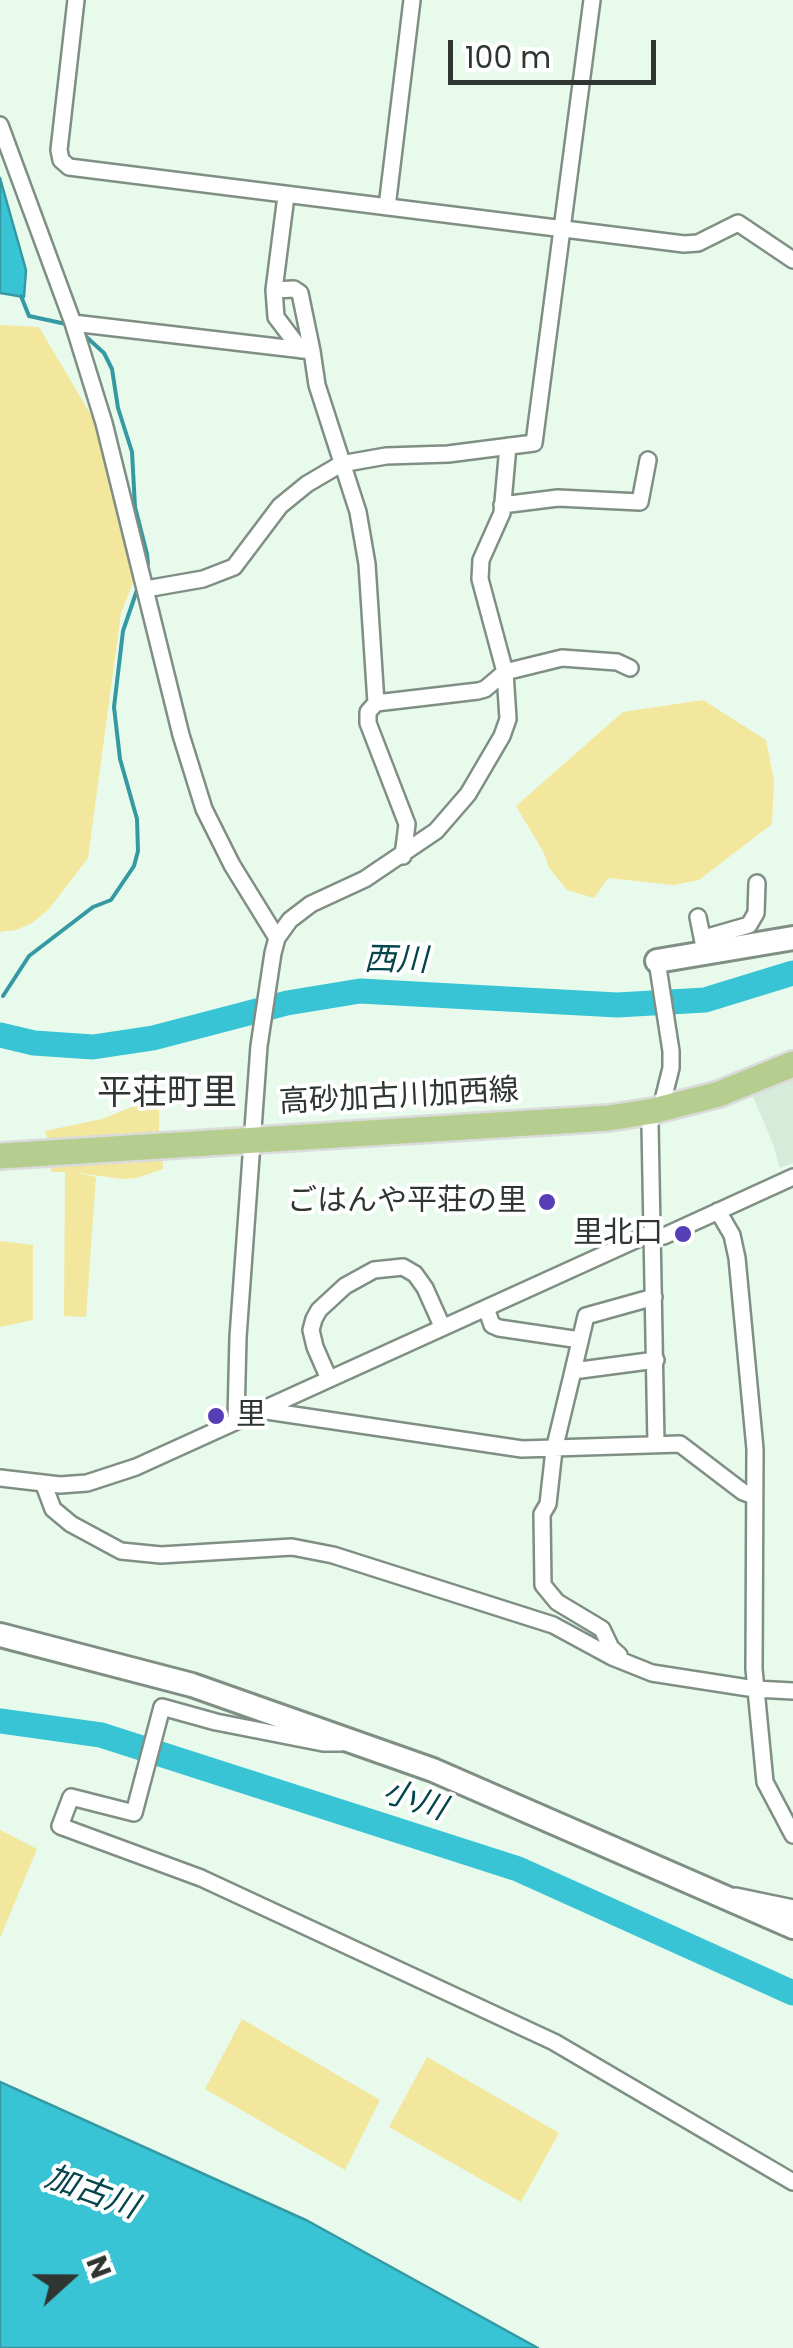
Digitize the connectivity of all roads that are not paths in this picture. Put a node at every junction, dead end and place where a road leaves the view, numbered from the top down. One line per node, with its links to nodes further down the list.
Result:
1 (76, 0): 5 (street)
2 (412, 0): 6 (street)
3 (592, 0): 7 (street)
4 (0, 125): 10 (street)
5 (286, 196): 6 (street); 9 (street)
6 (386, 206): 7 (street)
7 (564, 230): 8 (street); 12 (street)
8 (793, 260)
9 (274, 290): 11 (street); 11 (street)
10 (73, 323): 11 (street); 16 (street)
11 (306, 351): 14 (street)
12 (508, 446): 14 (street); 15 (street)
13 (648, 460): 15 (street)
14 (341, 464): 16 (street); 19 (street)
15 (502, 505): 18 (street)
16 (146, 590): 23 (street)
17 (630, 668): 18 (street)
18 (505, 672): 19 (street); 20 (street)
19 (376, 703): 20 (street)
20 (403, 856): 23 (street)
21 (756, 883): 25 (street)
22 (698, 917): 25 (street)
23 (277, 938): 29 (street)
24 (793, 938): 25 (street)
25 (703, 946): 26 (street)
26 (658, 965): 28 (street)
27 (793, 1064): 28 (main road, 高砂加古川加西線)
28 (657, 1110): 29 (main road, 高砂加古川加西線); 33 (street)
29 (252, 1139): 30 (main road, 高砂加古川加西線); 42 (street)
30 (0, 1156)
31 (793, 1177): 32 (street)
32 (718, 1211): 33 (street); 47 (street)
33 (651, 1233): 34 (street); 35 (street)
34 (654, 1297): 37 (street); 38 (street)
35 (486, 1308): 36 (street); 37 (street)
36 (442, 1326): 40 (street); 40 (street)
37 (580, 1340): 39 (street)
38 (656, 1360): 39 (street); 43 (street)
39 (574, 1371): 44 (street)
40 (329, 1379): 41 (street)
41 (260, 1410): 42 (street); 44 (street)
42 (236, 1420): 46 (street)
43 (656, 1444): 44 (street); 47 (street)
44 (554, 1450): 49 (street)
45 (0, 1478): 46 (street)
46 (44, 1485): 49 (street)
47 (754, 1496): 50 (street)
48 (0, 1636): 52 (street)
49 (625, 1661): 50 (street)
50 (756, 1689): 51 (street); 53 (street)
51 (793, 1691)
52 (354, 1743): 54 (street); 57 (street)
53 (793, 1835)
54 (727, 1896): 55 (street); 56 (street)
55 (793, 1908)
56 (793, 1927)
57 (793, 2182)

